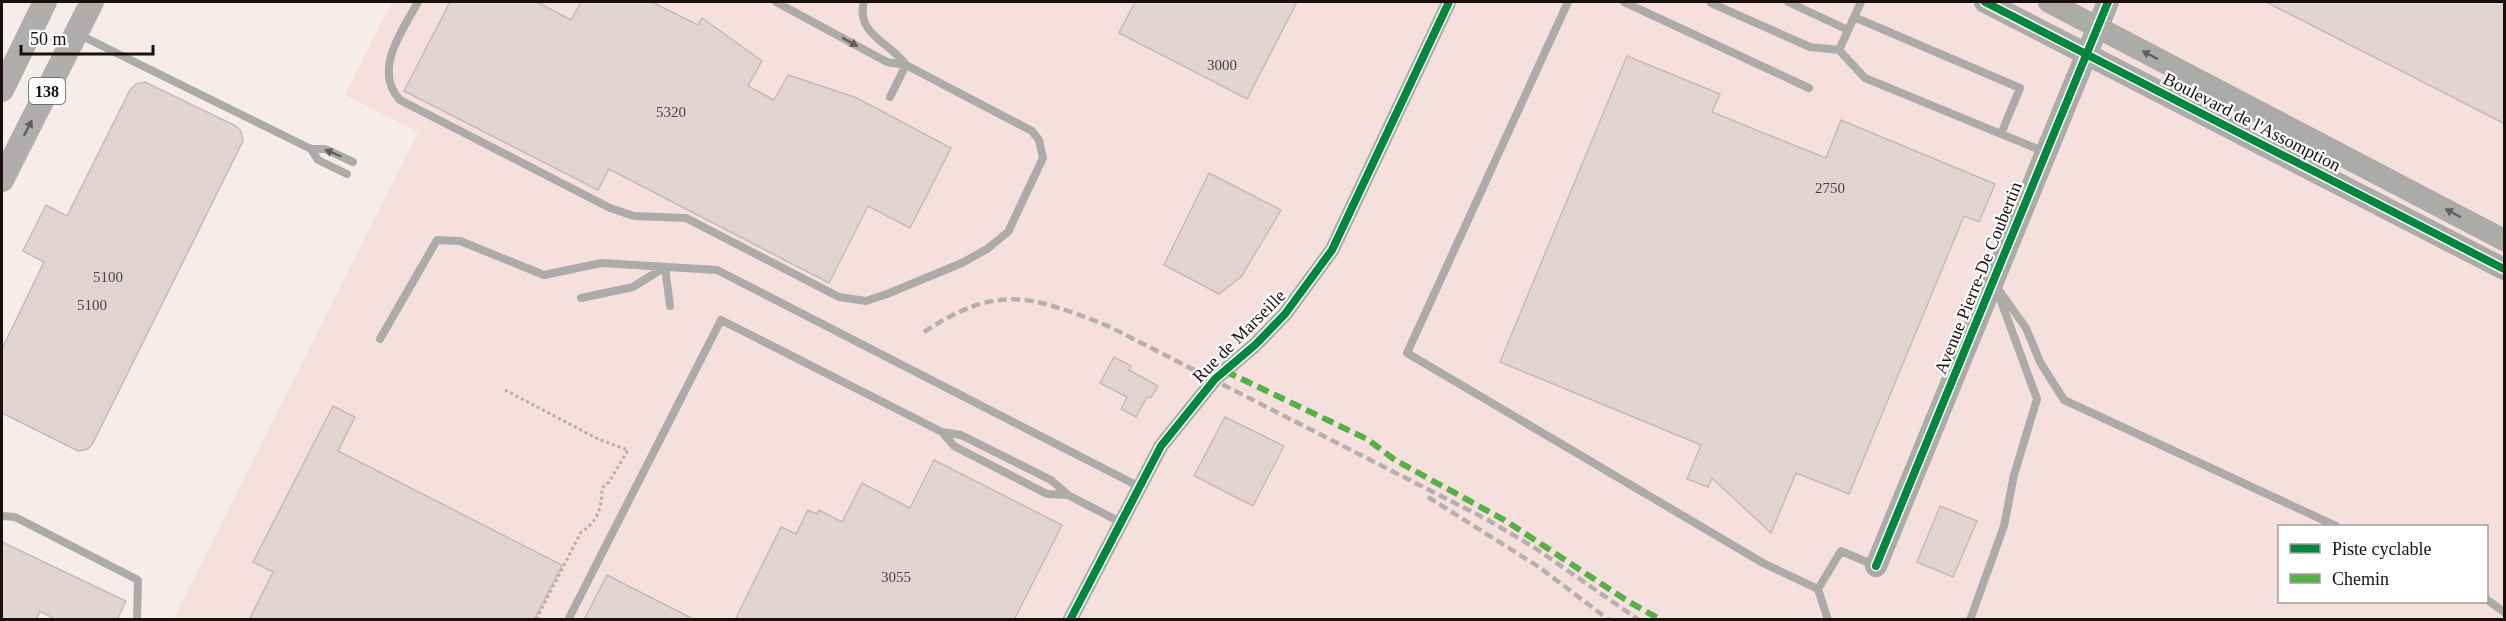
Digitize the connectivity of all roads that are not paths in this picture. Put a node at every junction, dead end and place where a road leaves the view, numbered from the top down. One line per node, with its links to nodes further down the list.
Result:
1 (45, 2): 23 (main road, 138)
2 (92, 2): 18 (main road, 138)
3 (418, 2): 21 (lane)
4 (776, 2): 21 (lane, one-way to 21)
5 (864, 2): 21 (lane)
6 (1449, 2): 39 (street, Rue de Marseille)
7 (1568, 2): 45 (lane)
8 (1624, 2): 22 (lane)
9 (1788, 2): 17 (lane)
10 (1861, 2): 15 (lane)
11 (1985, 2): 20 (street, Boulevard de l'Assomption)
12 (2049, 2): 16 (street, Boulevard de l'Assomption)
13 (2108, 2): 16 (street, Avenue Pierre-De Coubertin)
14 (1711, 3): 19 (lane)
15 (1854, 17): 17 (lane); 25 (lane)
16 (2097, 27): 20 (street, Avenue Pierre-De Coubertin); 31 (street, Boulevard de l'Assomption, one-way to 16)
17 (1848, 30): 19 (lane)
18 (76, 33): 26 (lane); 30 (main road, 138, one-way to 18)
19 (1839, 50): 25 (lane)
20 (2086, 54): 27 (street, Avenue Pierre-De Coubertin); 33 (street, Boulevard de l'Assomption)
21 (906, 65): 24 (lane)
22 (1809, 88)
23 (2, 90)
24 (890, 97)
25 (2001, 134): 27 (lane)
26 (311, 149): 28 (lane, one-way to 26); 29 (lane)
27 (2046, 153): 34 (street, Avenue Pierre-De Coubertin)
28 (353, 162)
29 (347, 174)
30 (2, 180)
31 (2505, 240)
32 (665, 267): 35 (lane); 36 (lane); 37 (lane); 39 (lane)
33 (2505, 269)
34 (1993, 282): 43 (lane); 44 (street, Avenue Pierre-De Coubertin); 52 (lane)
35 (581, 298)
36 (670, 306)
37 (380, 339)
38 (942, 432): 40 (lane); 40 (lane); 49 (lane)
39 (1138, 486): 42 (street, Rue de Marseille)
40 (1068, 495): 42 (lane)
41 (2, 516): 48 (lane)
42 (1120, 522): 50 (street, Rue de Marseille)
43 (2334, 525)
44 (1876, 566): 45 (lane)
45 (1818, 589): 51 (lane)
46 (2488, 600): 47 (lane)
47 (2505, 612)
48 (137, 620)
49 (568, 620)
50 (1070, 620)
51 (1828, 620)
52 (1970, 620)

